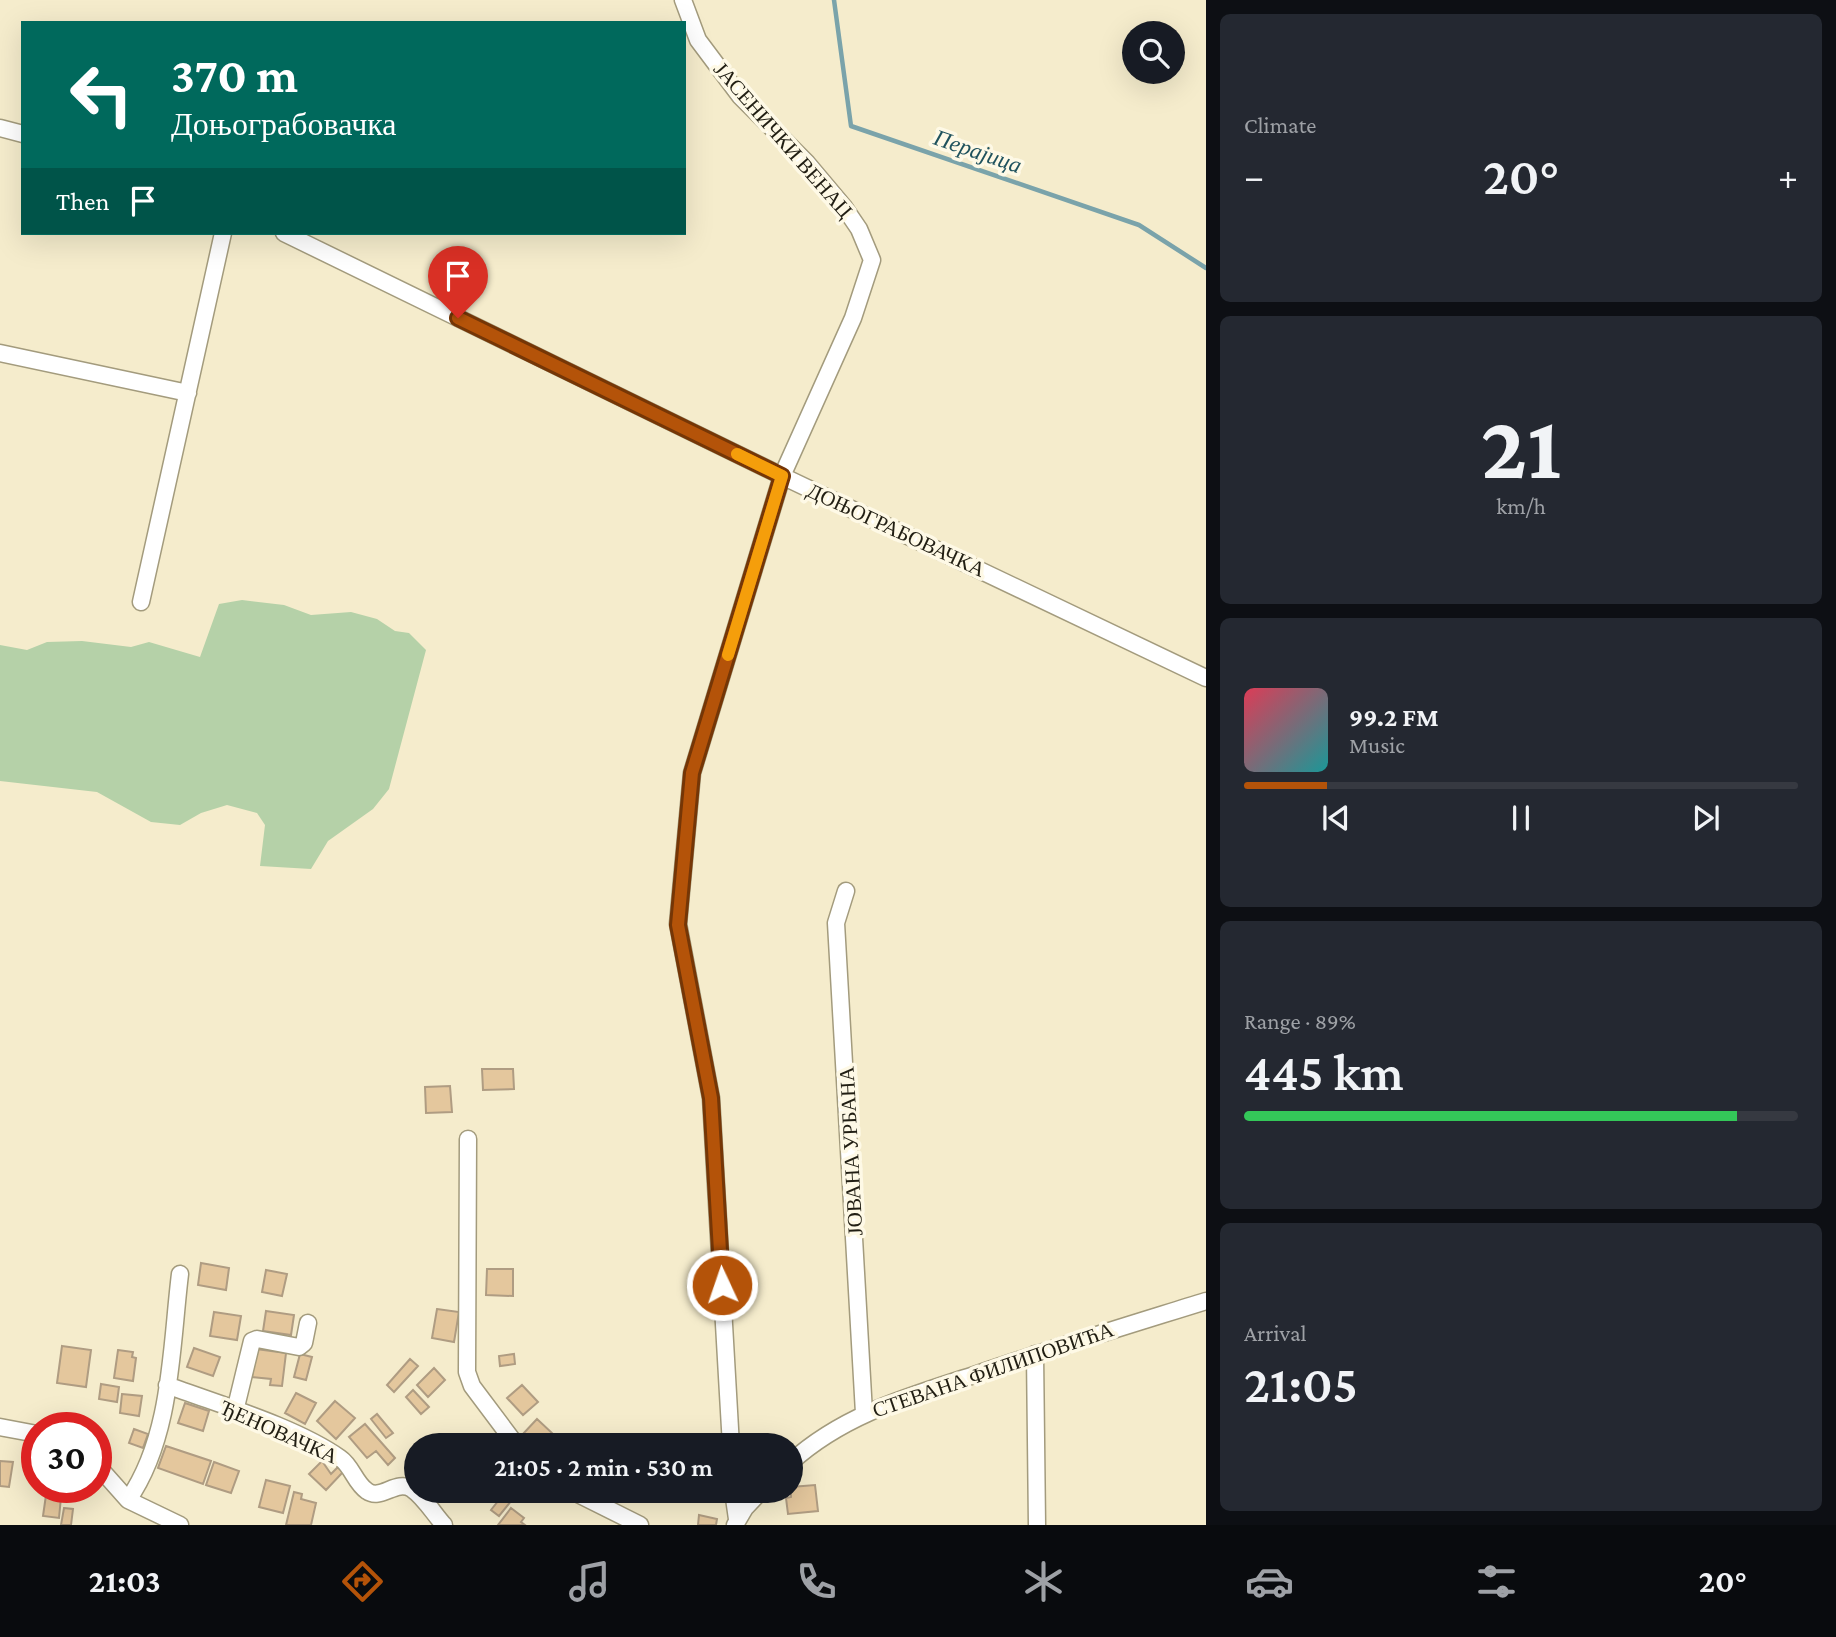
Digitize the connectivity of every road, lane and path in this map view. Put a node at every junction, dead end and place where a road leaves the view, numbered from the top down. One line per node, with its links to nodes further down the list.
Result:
1 (683, 0): 8 (street, ЈАСЕНИЧКИ ВЕНАЦ)
2 (0, 128): 3 (street)
3 (21, 133)
4 (223, 235): 7 (street)
5 (288, 235): 8 (street, ДОЊОГРАБОВАЧКА)
6 (0, 353): 7 (street)
7 (188, 393): 9 (street)
8 (782, 476): 10 (street, ДОЊОГРАБОВАЧКА); 23 (street)
9 (141, 602)
10 (1206, 678)
11 (846, 891): 19 (street, ЈОВАНА УРБАНА)
12 (468, 1139): 22 (street)
13 (180, 1274): 17 (street)
14 (1206, 1301): 16 (street, СТЕВАНА ФИЛИПОВИЋА)
15 (308, 1322): 18 (street)
16 (1035, 1354): 19 (street, СТЕВАНА ФИЛИПОВИЋА); 34 (street)
17 (167, 1385): 18 (street, ЂЕНОВАЧКА); 26 (street)
18 (235, 1411): 32 (street, ЂЕНОВАЧКА)
19 (864, 1413): 24 (street, СТЕВАНА ФИЛИПОВИЋА)
20 (0, 1427): 21 (street)
21 (21, 1431)
22 (507, 1433)
23 (729, 1433)
24 (803, 1452)
25 (112, 1482): 26 (street)
26 (128, 1500): 31 (street)
27 (596, 1503): 33 (street)
28 (734, 1503): 30 (street)
29 (751, 1503): 30 (street)
30 (736, 1522)
31 (180, 1525)
32 (444, 1525)
33 (640, 1525)
34 (1037, 1525)

